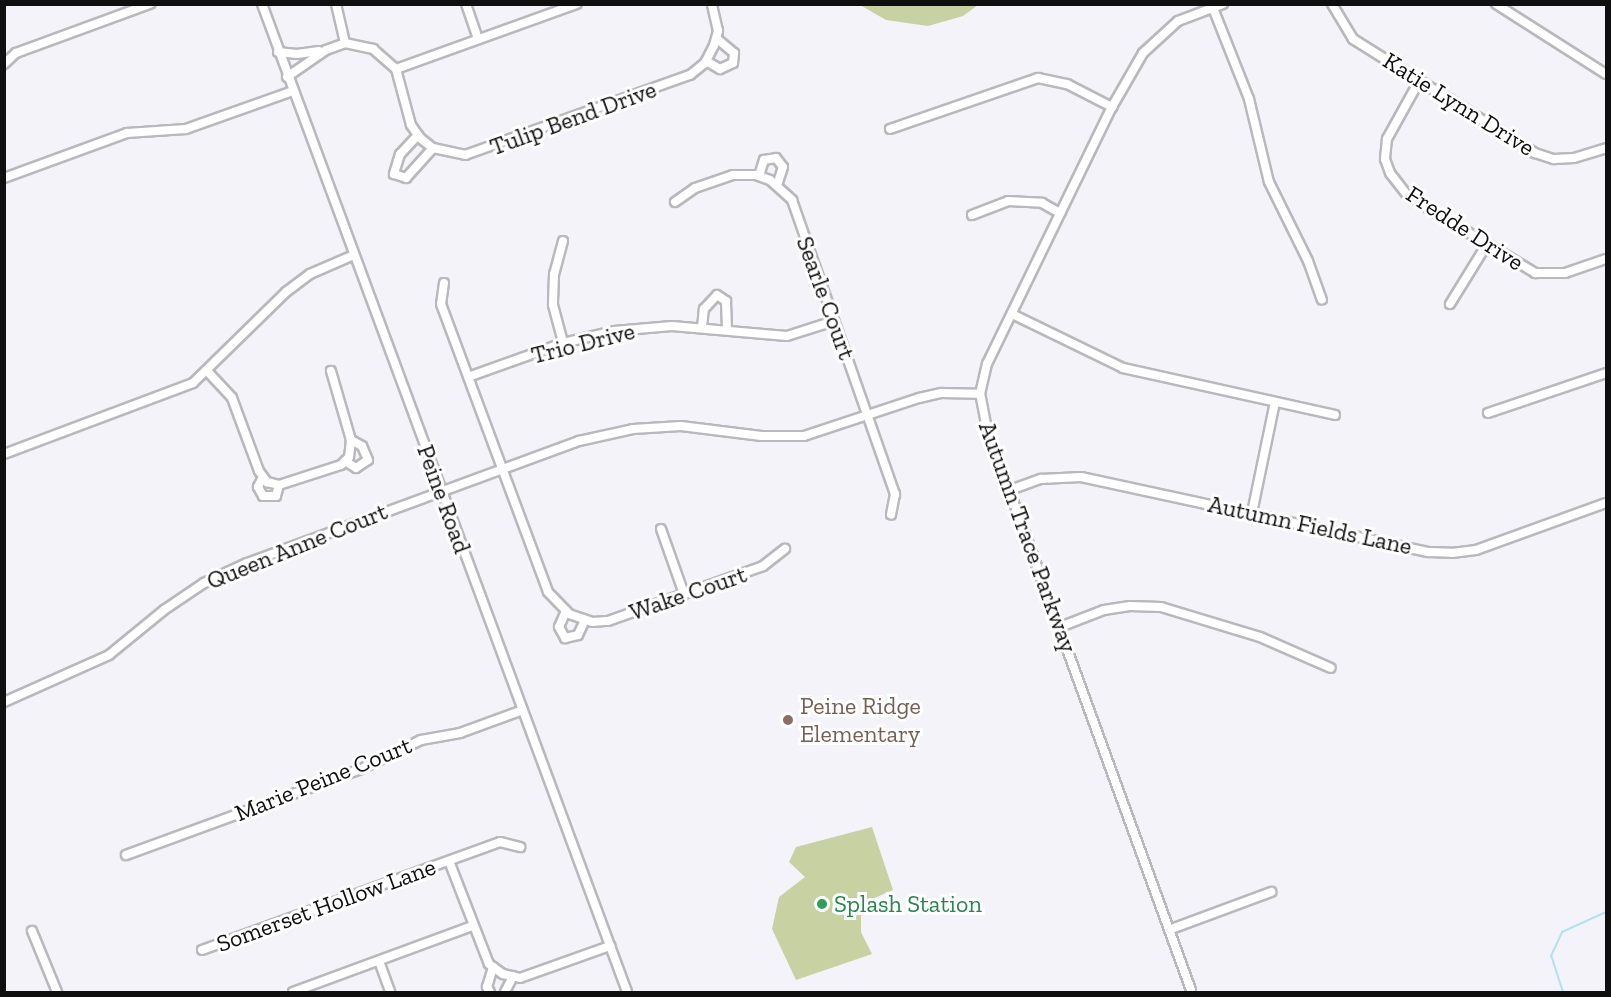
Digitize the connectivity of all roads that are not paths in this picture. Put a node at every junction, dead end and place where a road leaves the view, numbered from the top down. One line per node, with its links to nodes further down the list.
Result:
1 (150, 4): 17 (street)
2 (262, 4): 15 (street, Peine Road)
3 (336, 4): 13 (street)
4 (466, 4): 12 (street)
5 (577, 4): 12 (street)
6 (712, 4): 11 (street)
7 (1223, 4): 10 (street, Autumn Trace Parkway)
8 (1332, 4): 21 (street, Katie Lynn Drive)
9 (1496, 4): 19 (street)
10 (1213, 8): 23 (street, Autumn Trace Parkway); 39 (street)
11 (716, 38): 16 (street); 16 (street)
12 (478, 39): 18 (street)
13 (345, 43): 14 (street); 18 (street)
14 (326, 50): 15 (street); 20 (street)
15 (278, 52): 20 (street, Peine Road)
16 (706, 61): 26 (street, Tulip Bend Drive)
17 (4, 64)
18 (396, 69): 25 (street, Tulip Bend Drive)
19 (1606, 74)
20 (287, 77): 22 (street, Peine Road)
21 (1418, 83): 27 (street, Katie Lynn Drive); 35 (street, Fredde Drive)
22 (293, 91): 29 (street); 36 (street, Peine Road)
23 (1112, 107): 24 (street); 32 (street, Autumn Trace Parkway)
24 (890, 129)
25 (418, 135): 26 (street, Tulip Bend Drive); 26 (street)
26 (433, 148)
27 (1606, 148)
28 (759, 176): 30 (street, Searle Court); 30 (street); 31 (street, Searle Court)
29 (4, 178)
30 (777, 185): 42 (street, Searle Court)
31 (675, 202)
32 (1060, 213): 33 (street); 41 (street, Autumn Trace Parkway)
33 (972, 215)
34 (563, 241): 45 (street)
35 (1488, 244): 37 (street, Fredde Drive); 40 (street)
36 (354, 255): 47 (street); 61 (street, Peine Road)
37 (1606, 259)
38 (444, 283): 49 (street, Wake Court)
39 (1322, 300)
40 (1450, 304)
41 (1012, 314): 50 (street, Autumn Trace Parkway); 51 (street)
42 (834, 321): 44 (street, Trio Drive); 54 (street, Searle Court)
43 (702, 327): 44 (street, Trio Drive); 44 (street); 45 (street, Trio Drive)
44 (727, 328)
45 (563, 343): 49 (street, Trio Drive)
46 (331, 371): 55 (street)
47 (208, 372): 56 (street); 59 (street)
48 (1606, 373): 52 (street)
49 (468, 377): 58 (street, Wake Court)
50 (980, 394): 54 (street, Queen Anne Court); 62 (street, Autumn Trace Parkway)
51 (1275, 402): 53 (street); 64 (street)
52 (1488, 413)
53 (1335, 415)
54 (869, 416): 58 (street, Queen Anne Court); 65 (street, Searle Court)
55 (351, 440): 57 (street); 57 (street)
56 (4, 454)
57 (345, 461): 60 (street)
58 (502, 467): 61 (street, Queen Anne Court); 69 (street, Wake Court)
59 (263, 477): 60 (street); 60 (street)
60 (279, 485)
61 (441, 489): 73 (street, Queen Anne Court); 74 (street, Peine Road)
62 (1010, 490): 64 (street, Autumn Fields Lane); 71 (street, Autumn Trace Parkway)
63 (1606, 503): 64 (street, Autumn Fields Lane)
64 (1252, 513)
65 (891, 515)
66 (661, 529): 68 (street)
67 (784, 549): 68 (street, Wake Court)
68 (684, 594): 70 (street, Wake Court)
69 (566, 611): 70 (street, Wake Court); 70 (street)
70 (585, 620)
71 (1060, 627): 72 (street); 80 (street, Autumn Trace Parkway)
72 (1330, 668)
73 (4, 702)
74 (523, 710): 76 (street, Marie Peine Court); 82 (street, Peine Road)
75 (520, 847): 77 (street, Somerset Hollow Lane)
76 (126, 855)
77 (449, 861): 79 (street); 83 (street, Somerset Hollow Lane)
78 (1271, 892): 80 (street)
79 (472, 926): 84 (street); 85 (street)
80 (1171, 929): 87 (street, Autumn Trace Parkway)
81 (32, 931): 88 (street)
82 (610, 946): 86 (street); 93 (street, Peine Road)
83 (202, 950)
84 (379, 961): 89 (street); 90 (street)
85 (493, 966): 86 (street); 91 (street)
86 (513, 976): 92 (street)
87 (1191, 990)
88 (57, 993)
89 (292, 993)
90 (390, 993)
91 (490, 993)
92 (505, 993)
93 (627, 993)

